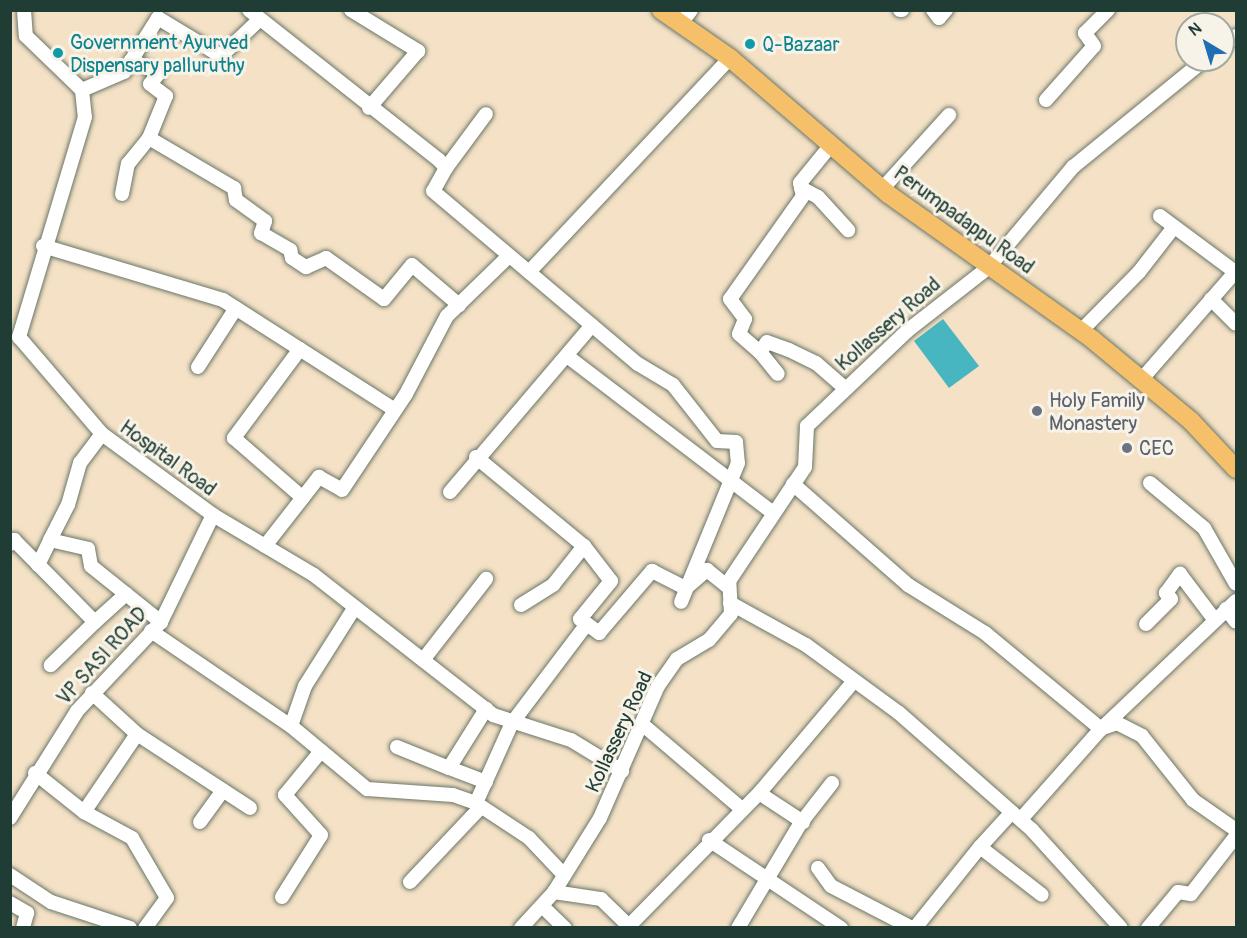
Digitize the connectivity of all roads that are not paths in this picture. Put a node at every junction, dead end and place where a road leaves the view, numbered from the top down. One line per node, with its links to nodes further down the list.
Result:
1 (24, 10): 12 (street)
2 (351, 10): 14 (street)
3 (661, 10): 8 (main road, Perumpadappu Road)
4 (933, 10): 5 (street)
5 (946, 10)
6 (1103, 13): 13 (street)
7 (254, 15): 10 (street); 14 (street)
8 (686, 17): 9 (main road, Perumpadappu Road)
9 (730, 58): 18 (main road, Perumpadappu Road); 30 (street)
10 (131, 60): 12 (street); 17 (street)
11 (1189, 72): 28 (street, Kollassery Road)
12 (82, 90): 26 (street, Hospital Road)
13 (1046, 100)
14 (369, 108): 19 (street)
15 (486, 114): 19 (street)
16 (949, 115): 21 (street)
17 (149, 138): 22 (street); 32 (street)
18 (831, 145): 20 (street); 21 (main road, Perumpadappu Road)
19 (446, 168): 27 (street)
20 (801, 188): 25 (street); 39 (street)
21 (882, 189): 28 (main road, Perumpadappu Road)
22 (122, 195)
23 (1160, 216): 24 (street)
24 (1174, 227): 29 (street); 36 (street)
25 (848, 230)
26 (43, 246): 33 (street); 37 (street, Hospital Road)
27 (509, 256): 30 (street); 32 (street)
28 (989, 267): 36 (main road, Perumpadappu Road); 44 (street, Kollassery Road)
29 (1236, 271): 31 (street)
30 (529, 272): 35 (street)
31 (1211, 299): 34 (street); 43 (street)
32 (459, 305): 45 (street)
33 (236, 308): 38 (street); 41 (street)
34 (1236, 324)
35 (592, 325): 40 (street); 49 (street)
36 (1080, 332): 43 (main road, Perumpadappu Road)
37 (15, 343): 46 (street, Hospital Road)
38 (300, 349): 45 (street); 53 (street)
39 (760, 352): 42 (street); 44 (street)
40 (567, 356): 47 (street); 49 (street)
41 (198, 367)
42 (778, 374)
43 (1141, 380): 48 (main road, Perumpadappu Road)
44 (844, 387): 51 (street, Kollassery Road)
45 (395, 410): 53 (street)
46 (102, 434): 55 (street, Hospital Road); 56 (street)
47 (476, 458): 52 (street); 59 (street)
48 (1236, 469)
49 (730, 481): 54 (street); 63 (street)
50 (1150, 483): 62 (street)
51 (793, 484): 54 (street, Kollassery Road); 85 (street)
52 (450, 492)
53 (303, 498): 58 (street)
54 (772, 513): 64 (street, Kollassery Road)
55 (213, 516): 58 (street, Hospital Road); 76 (street, VP SASI ROAD)
56 (50, 540): 60 (street); 65 (street)
57 (10, 544): 60 (street)
58 (264, 546): 70 (street, Hospital Road)
59 (584, 546): 68 (street); 74 (street)
60 (38, 565): 72 (street)
61 (486, 579): 77 (street)
62 (1236, 585)
63 (686, 588): 64 (street); 66 (street); 74 (street)
64 (729, 588): 67 (street, Kollassery Road)
65 (126, 594): 72 (street); 76 (street)
66 (681, 602)
67 (730, 603): 79 (street); 83 (street, Kollassery Road)
68 (522, 605)
69 (1231, 605): 71 (street); 73 (street)
70 (355, 607): 77 (street, Hospital Road); 84 (street)
71 (1214, 619): 75 (street); 85 (street)
72 (95, 622): 78 (street)
73 (1236, 622)
74 (587, 624): 82 (street)
75 (1146, 624)
76 (156, 626): 80 (street, VP SASI ROAD); 84 (street)
77 (423, 660): 81 (street, Hospital Road)
78 (51, 665)
79 (854, 681): 95 (street); 100 (street)
80 (92, 693): 86 (street); 91 (street, VP SASI ROAD)
81 (486, 709): 82 (street, Hospital Road); 89 (street)
82 (512, 723): 90 (street, Hospital Road); 92 (street)
83 (642, 724): 90 (street, Kollassery Road); 98 (street)
84 (291, 726): 88 (street)
85 (1101, 729): 100 (street); 104 (street)
86 (137, 734): 94 (street); 99 (street)
87 (397, 747): 89 (street)
88 (321, 751): 96 (street); 115 (street)
89 (449, 768): 92 (street)
90 (622, 771): 110 (street, Kollassery Road)
91 (35, 773): 99 (street); 101 (street, VP SASI ROAD)
92 (486, 783): 96 (street)
93 (832, 783): 103 (street)
94 (223, 790): 97 (street); 102 (street)
95 (759, 793): 98 (street); 103 (street)
96 (479, 805): 110 (street); 112 (street)
97 (250, 808)
98 (742, 809): 106 (street)
99 (84, 812): 120 (street)
100 (1016, 816): 107 (street); 127 (street)
101 (10, 818)
102 (200, 822)
103 (803, 822): 111 (street)
104 (1236, 830)
105 (1236, 836): 128 (street)
106 (709, 840): 111 (street); 123 (street)
107 (980, 847): 114 (street); 126 (street)
108 (818, 868): 126 (street)
109 (10, 875): 119 (street)
110 (564, 875): 113 (street, Kollassery Road)
111 (768, 880): 124 (street); 125 (street)
112 (410, 882)
113 (554, 892): 117 (street, Kollassery Road); 123 (street)
114 (1042, 895)
115 (282, 897)
116 (10, 903): 118 (street)
117 (542, 906): 121 (street, Kollassery Road); 122 (street)
118 (23, 927)
119 (130, 927)
120 (146, 927)
121 (521, 927)
122 (565, 927)
123 (629, 927)
124 (738, 927)
125 (841, 927)
126 (914, 927)
127 (1121, 927)
128 (1148, 927)

